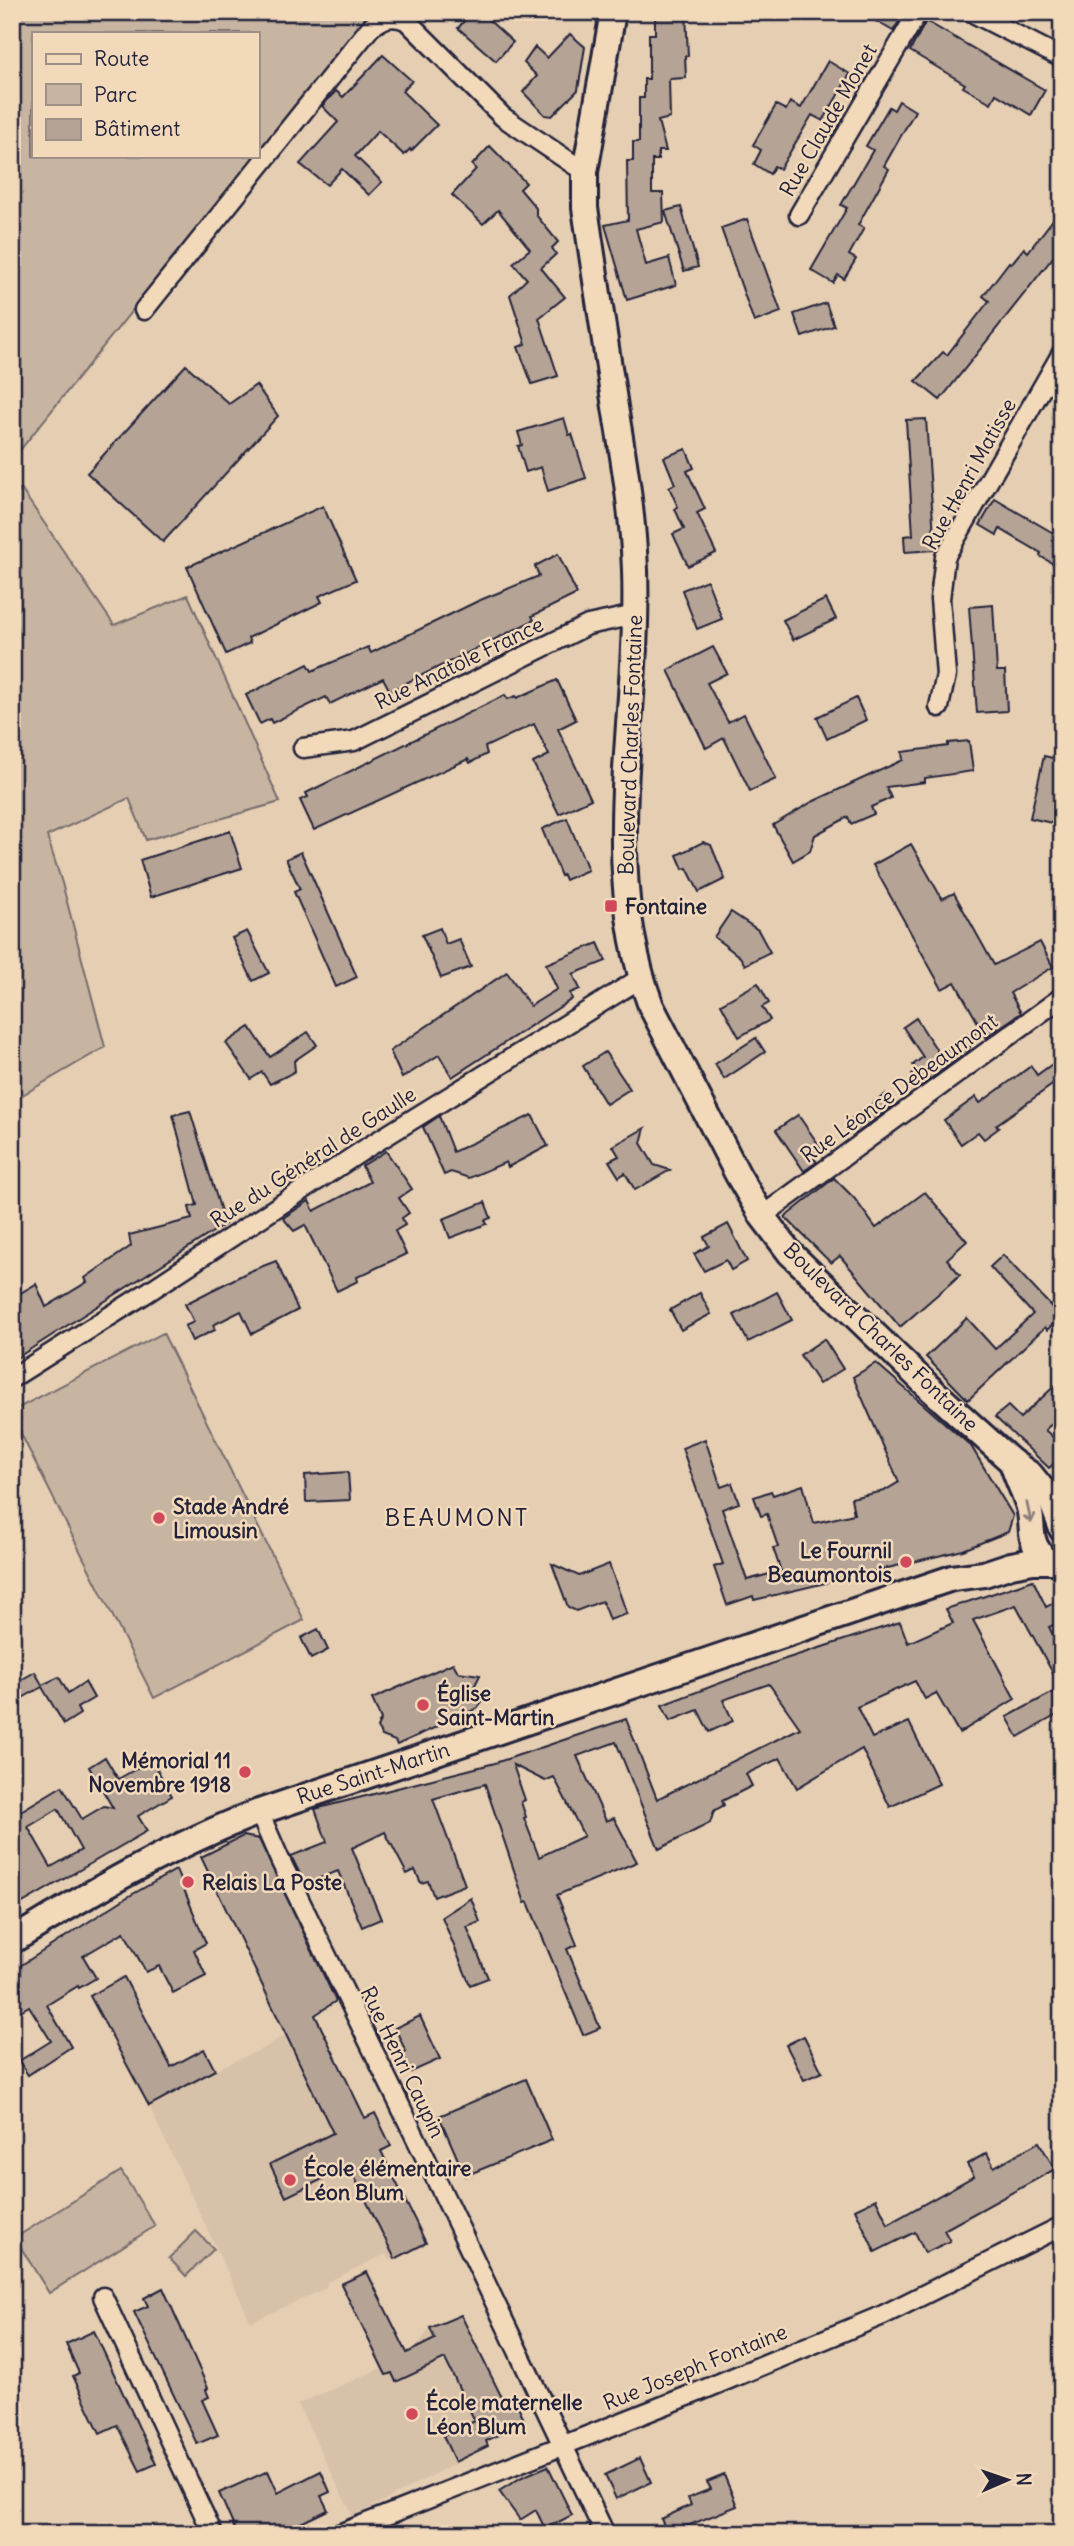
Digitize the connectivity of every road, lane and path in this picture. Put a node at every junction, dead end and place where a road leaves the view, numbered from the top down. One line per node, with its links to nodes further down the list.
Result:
1 (613, 12): 5 (street, Boulevard Charles Fontaine)
2 (918, 12): 6 (street, Rue Claude Monet)
3 (971, 12): 4 (street)
4 (1062, 58)
5 (585, 172): 7 (street); 9 (street, Boulevard Charles Fontaine)
6 (799, 215)
7 (144, 310)
8 (1062, 353): 10 (street, Rue Henri Matisse)
9 (635, 615): 11 (street, Rue Anatole France); 12 (street, Boulevard Charles Fontaine)
10 (939, 707)
11 (303, 748)
12 (641, 978): 14 (street, Boulevard Charles Fontaine); 15 (street, Rue du Général de Gaulle)
13 (1062, 997): 14 (street, Rue Léonce Debeaumont)
14 (762, 1216): 16 (street, Boulevard Charles Fontaine)
15 (12, 1378)
16 (1055, 1547): 17 (street, Rue Saint-Martin); 17 (street, Rue Saint-Martin)
17 (951, 1578): 18 (street, Rue Saint-Martin)
18 (259, 1812): 19 (street, Rue Saint-Martin); 22 (street, Rue Henri Caupin)
19 (12, 1941)
20 (1062, 2226): 22 (street, Rue Joseph Fontaine)
21 (103, 2297): 23 (street)
22 (562, 2445): 24 (street, Rue Joseph Fontaine); 25 (street, Rue Henri Caupin)
23 (213, 2534)
24 (339, 2534)
25 (605, 2534)

